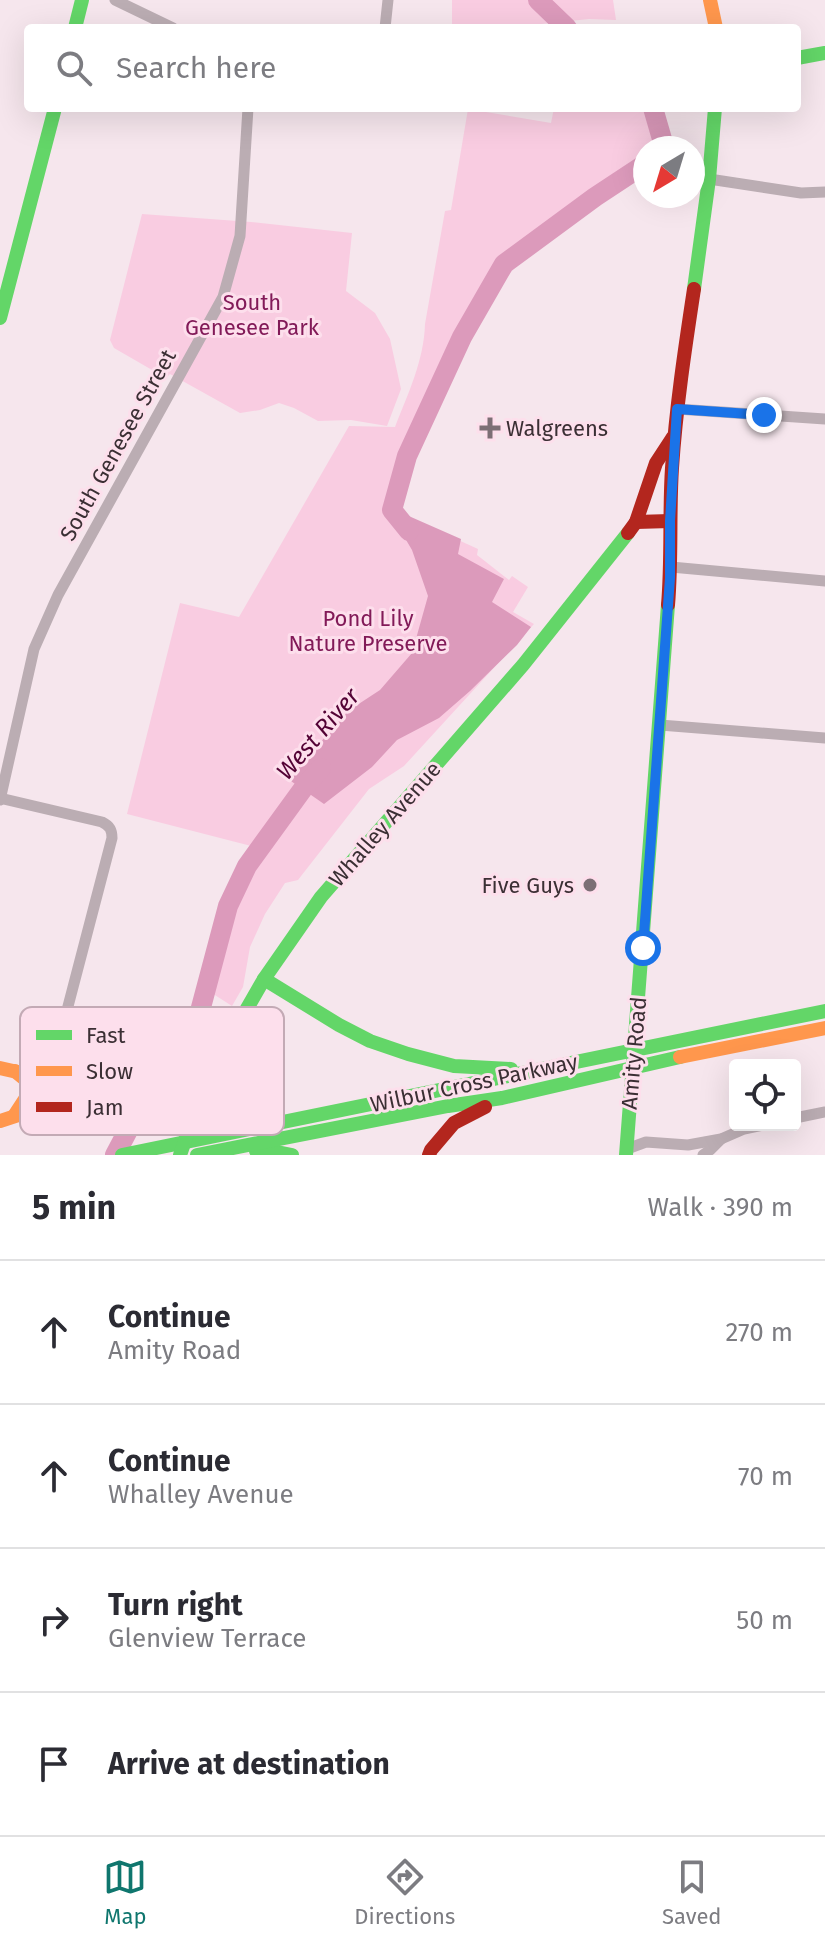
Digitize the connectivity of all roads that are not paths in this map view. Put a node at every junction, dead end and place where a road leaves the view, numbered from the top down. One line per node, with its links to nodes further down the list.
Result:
1 (82, 0): 5 (main road)
2 (115, 0): 6 (street)
3 (388, 0): 7 (street)
4 (710, 0): 8 (main road)
5 (76, 24)
6 (165, 24)
7 (385, 24)
8 (715, 24)
9 (825, 53): 10 (main road)
10 (801, 57)
11 (54, 112): 16 (main road)
12 (248, 112): 26 (street, South Genesee Street)
13 (715, 112): 14 (main road, Whalley Avenue)
14 (709, 179): 15 (street); 17 (main road, Whalley Avenue)
15 (825, 192)
16 (0, 318)
17 (677, 409): 18 (street); 19 (main road, Whalley Avenue)
18 (825, 419)
19 (675, 433): 20 (main road, Whalley Avenue); 21 (main road, Whalley Avenue)
20 (670, 521): 21 (main road); 22 (main road, Amity Road)
21 (636, 522): 27 (main road, Whalley Avenue)
22 (671, 567): 23 (street); 24 (main road, Amity Road)
23 (825, 581)
24 (660, 725): 25 (street); 42 (main road, Amity Road)
25 (825, 738)
26 (0, 798): 28 (street)
27 (264, 979): 29 (main road, Whalley Avenue); 32 (main road)
28 (68, 1007)
29 (248, 1007)
30 (825, 1011): 32 (main road, Wilbur Cross Parkway)
31 (825, 1028): 33 (main road, Wilbur Cross Parkway)
32 (539, 1070): 36 (main road, Wilbur Cross Parkway)
33 (502, 1098): 41 (main road, Wilbur Cross Parkway); 47 (main road)
34 (825, 1112): 35 (street)
35 (801, 1117)
36 (284, 1123)
37 (739, 1131): 40 (street)
38 (187, 1135): 44 (main road, Whalley Avenue)
39 (225, 1135): 43 (main road, Wilbur Cross Parkway)
40 (721, 1139): 42 (street); 49 (street)
41 (216, 1151): 45 (main road, Wilbur Cross Parkway); 46 (main road)
42 (626, 1152): 48 (street)
43 (122, 1155)
44 (180, 1155)
45 (197, 1155)
46 (292, 1155)
47 (429, 1155)
48 (644, 1155)
49 (703, 1155)

